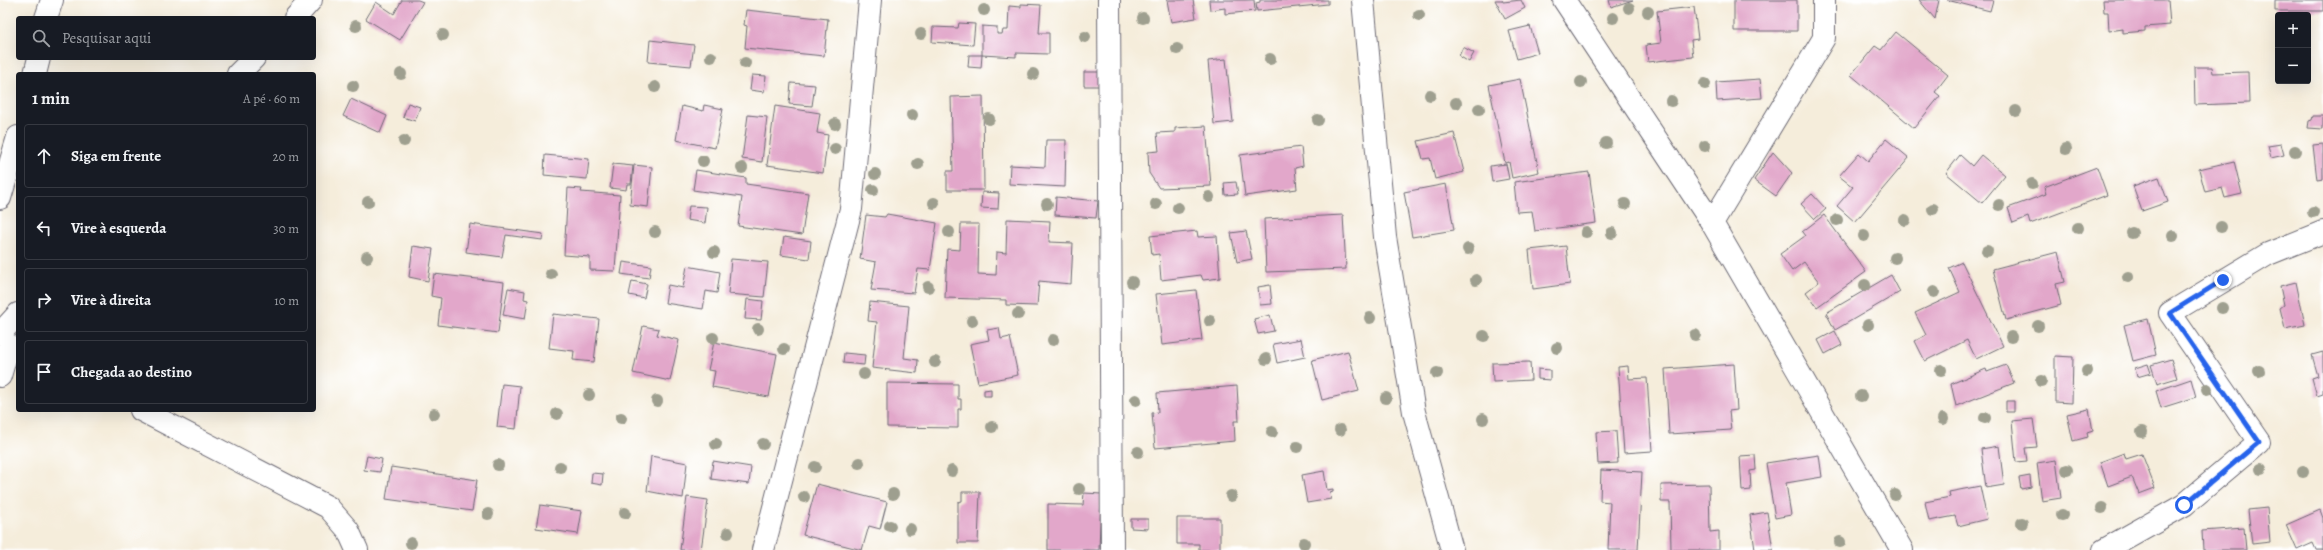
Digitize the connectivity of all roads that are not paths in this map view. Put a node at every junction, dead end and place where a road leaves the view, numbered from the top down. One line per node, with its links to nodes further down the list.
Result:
1 (52, 0): 8 (street)
2 (311, 0): 9 (street)
3 (870, 0): 23 (street)
4 (1109, 0): 24 (street)
5 (1363, 0): 25 (street)
6 (1564, 0): 16 (street)
7 (1824, 0): 16 (street)
8 (47, 16)
9 (297, 16)
10 (39, 60): 12 (street)
11 (252, 60): 13 (street)
12 (36, 72)
13 (240, 72)
14 (16, 144): 15 (street)
15 (0, 198)
16 (1712, 223): 26 (street)
17 (2323, 232): 27 (street)
18 (16, 319): 19 (street)
19 (7, 343): 20 (street)
20 (0, 376)
21 (145, 412): 22 (street)
22 (357, 550)
23 (763, 550)
24 (1112, 550)
25 (1452, 550)
26 (1902, 550)
27 (2103, 550)

